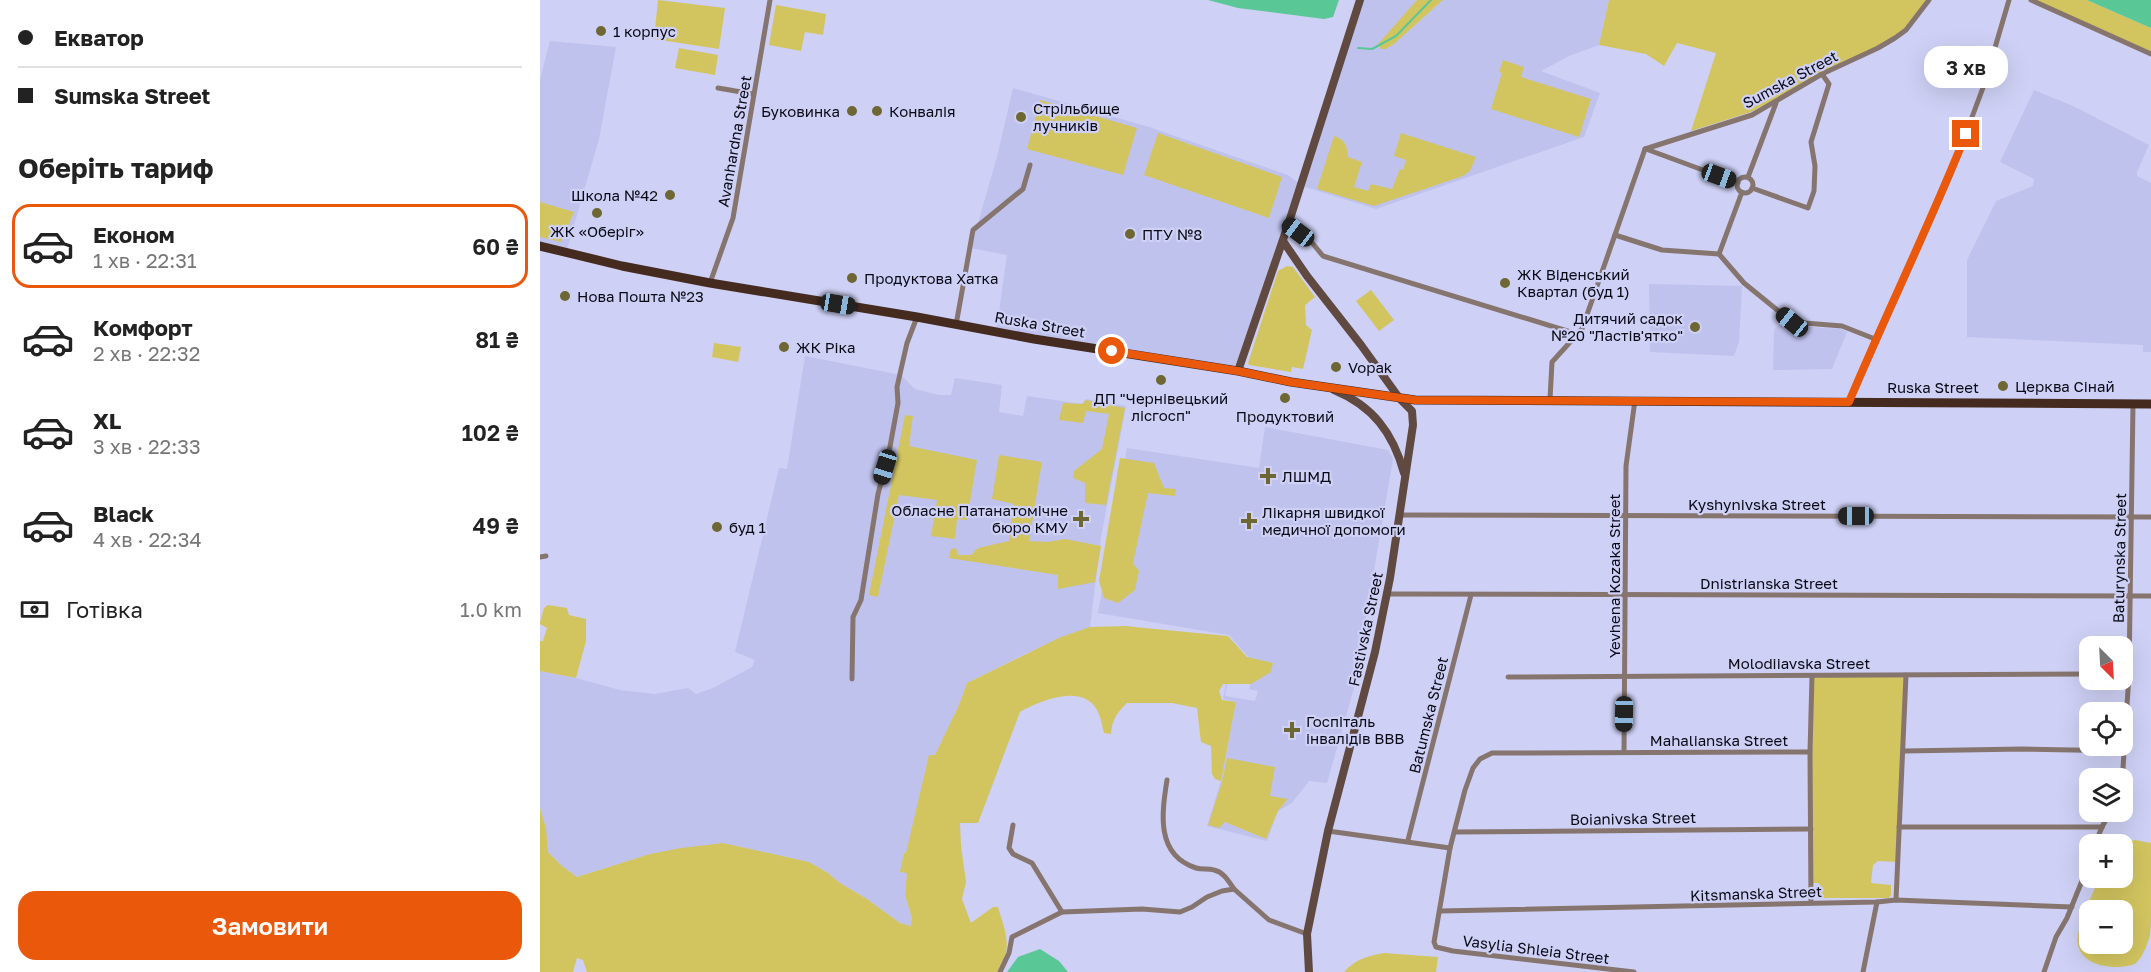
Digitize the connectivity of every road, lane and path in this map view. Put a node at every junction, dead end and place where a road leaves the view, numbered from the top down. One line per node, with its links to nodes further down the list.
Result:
1 (770, 0): 9 (street, Avanhardna Street)
2 (1360, 0): 17 (main road)
3 (1929, 0): 7 (street, Sumska Street)
4 (2009, 0): 26 (street)
5 (2031, 0): 6 (street)
6 (2151, 54)
7 (1822, 74): 10 (street, Sumska Street); 15 (street)
8 (718, 88): 9 (street)
9 (753, 94): 22 (street, Avanhardna Street)
10 (1776, 102): 11 (street, Sumska Street); 13 (street)
11 (1645, 149): 14 (street); 18 (street)
12 (1030, 165): 24 (street)
13 (1748, 177): 14 (street); 15 (street)
14 (1738, 183): 16 (street)
15 (1752, 188): 16 (street)
16 (1742, 192): 21 (street)
17 (1288, 225): 19 (main road); 25 (street)
18 (1615, 235): 21 (street); 25 (street)
19 (1283, 241): 27 (main road); 29 (main road)
20 (540, 246): 22 (main road, Ruska Street)
21 (1719, 254): 26 (street)
22 (710, 283): 23 (main road, Ruska Street)
23 (917, 317): 24 (main road, Ruska Street); 51 (street)
24 (956, 325): 27 (main road, Ruska Street)
25 (1577, 333): 30 (street)
26 (1875, 339): 32 (street)
27 (1238, 371): 28 (main road, Ruska Street)
28 (1328, 388): 29 (main road, Ruska Street); 35 (main road)
29 (1400, 399): 30 (main road, Ruska Street); 35 (main road, Fastivska Street)
30 (1550, 399): 31 (main road, Ruska Street)
31 (1635, 400): 32 (main road, Ruska Street); 37 (street, Yevhena Kozaka Street)
32 (1849, 402): 33 (main road, Ruska Street)
33 (2133, 404): 34 (main road, Ruska Street); 38 (street, Baturynska Street)
34 (2151, 404)
35 (1406, 476): 36 (main road, Fastivska Street)
36 (1400, 515): 37 (street, Kyshynivska Street); 40 (main road, Fastivska Street)
37 (1626, 516): 38 (street, Kyshynivska Street); 42 (street, Yevhena Kozaka Street)
38 (2132, 517): 39 (street, Kyshynivska Street); 43 (street, Baturynska Street)
39 (2151, 517)
40 (1387, 594): 41 (street, Dnistrianska Street); 62 (main road, Fastivska Street)
41 (1471, 595): 42 (street, Dnistrianska Street); 65 (street, Batumska Street)
42 (1625, 595): 43 (street, Dnistrianska Street); 47 (street, Yevhena Kozaka Street)
43 (2130, 596): 44 (street, Dnistrianska Street); 45 (street, Baturynska Street)
44 (2151, 596)
45 (2128, 636)
46 (2079, 674): 48 (street, Molodiiavska Street)
47 (1625, 675): 49 (street, Molodiiavska Street); 50 (street, Molodiiavska Street); 54 (street, Yevhena Kozaka Street)
48 (1906, 675): 49 (street, Molodiiavska Street); 53 (street)
49 (1812, 676): 55 (street)
50 (1508, 677)
51 (852, 679)
52 (2079, 750): 53 (street)
53 (1904, 751): 59 (street)
54 (1624, 752): 55 (street, Mahalianska Street); 63 (street, Mahalianska Street)
55 (1810, 752): 61 (street)
56 (1167, 780): 68 (street)
57 (2105, 822): 60 (street)
58 (1013, 825): 74 (street)
59 (1899, 826): 60 (street); 69 (street)
60 (2102, 827): 64 (street)
61 (1811, 829): 63 (street, Boianivska Street); 71 (street)
62 (1328, 831): 65 (street); 75 (main road, Fastivska Street)
63 (1455, 832): 66 (street)
64 (2100, 834)
65 (1408, 840): 66 (street)
66 (1450, 848): 73 (street)
67 (2079, 888): 72 (street)
68 (1234, 889): 74 (street); 75 (street)
69 (1896, 900): 70 (street, Kitsmanska Street); 72 (street, Kitsmanska Street)
70 (1877, 902): 71 (street, Kitsmanska Street); 79 (street)
71 (1811, 903): 73 (street, Kitsmanska Street)
72 (2072, 907): 80 (street)
73 (1440, 911): 78 (street, Vasylia Shleia Street)
74 (1062, 912): 76 (street)
75 (1307, 934): 77 (main road, Fastivska Street)
76 (1000, 972)
77 (1309, 972)
78 (1634, 972)
79 (1863, 972)
80 (2044, 972)

